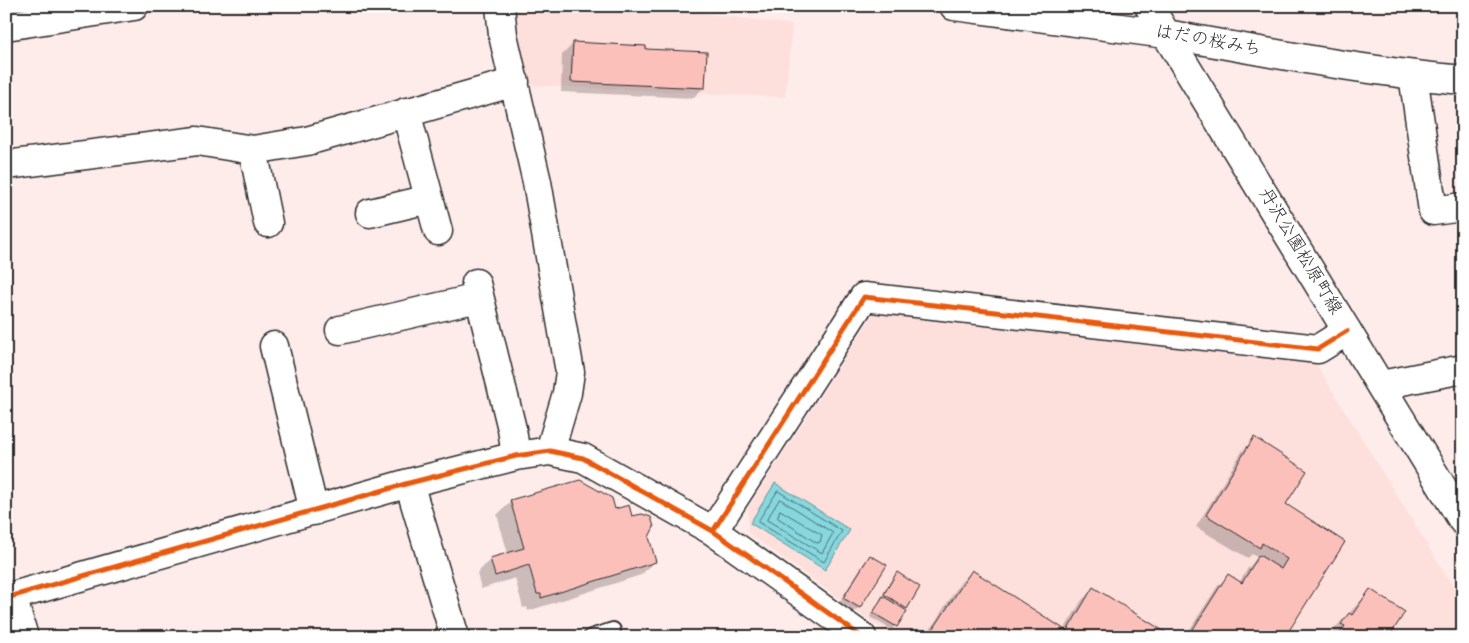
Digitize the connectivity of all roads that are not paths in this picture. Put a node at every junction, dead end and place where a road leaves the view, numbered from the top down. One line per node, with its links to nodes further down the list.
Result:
1 (134, 6): 5 (street)
2 (500, 6): 9 (street)
3 (954, 6): 6 (street, はだの桜みち)
4 (1149, 6): 6 (street, 丹沢公園松原町線)
5 (6, 26)
6 (1166, 34): 7 (street, はだの桜みち); 19 (street, 丹沢公園松原町線)
7 (1414, 75): 8 (street, はだの桜みち); 14 (street)
8 (1463, 80)
9 (515, 82): 10 (street); 23 (street)
10 (406, 112): 11 (street); 13 (street)
11 (253, 150): 12 (street); 16 (street)
12 (6, 165)
13 (429, 198): 15 (street); 17 (street)
14 (1463, 207)
15 (370, 213)
16 (268, 223)
17 (438, 232)
18 (340, 330): 24 (street)
19 (1347, 331): 22 (street, 丹沢公園松原町線); 28 (street)
20 (274, 346): 26 (street)
21 (1463, 369): 22 (street)
22 (1381, 385): 27 (street, 丹沢公園松原町線)
23 (550, 451): 24 (street); 28 (street)
24 (516, 456): 25 (street)
25 (409, 483): 26 (street); 32 (street)
26 (314, 511): 29 (street)
27 (1463, 521)
28 (713, 531): 34 (street)
29 (9, 597): 31 (street)
30 (613, 630): 33 (lane)
31 (24, 637)
32 (455, 637)
33 (592, 637)
34 (862, 637)

